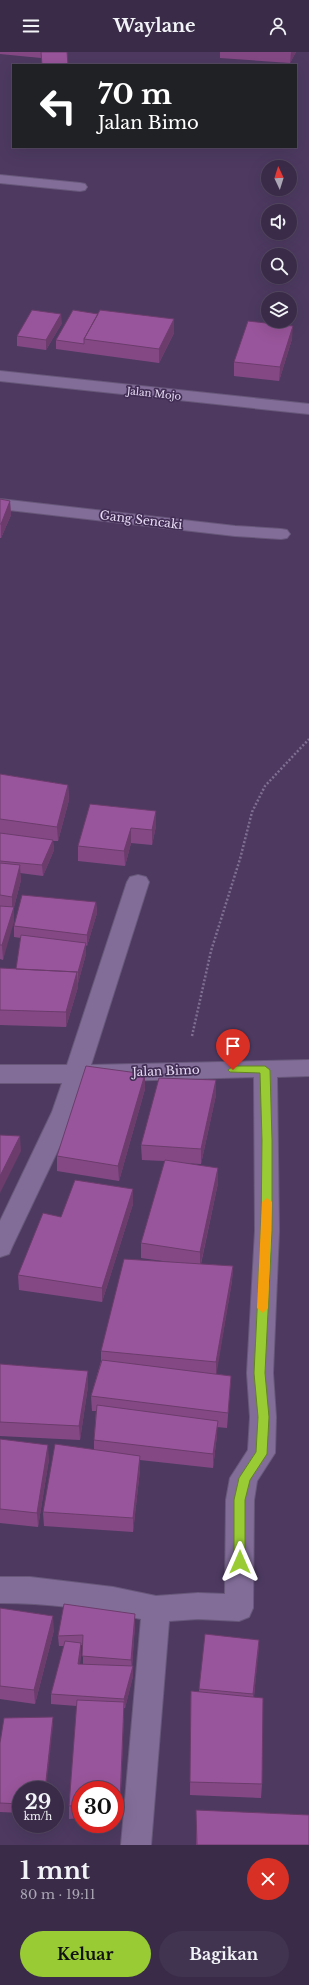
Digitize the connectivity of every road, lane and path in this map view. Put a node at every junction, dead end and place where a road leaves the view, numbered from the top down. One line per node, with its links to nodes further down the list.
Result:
1 (0, 179): 2 (street)
2 (80, 187)
3 (0, 376): 4 (street, Jalan Mojo)
4 (309, 409)
5 (0, 504): 6 (street, Gang Sencaki)
6 (281, 534)
7 (309, 739): 10 (path)
8 (138, 882): 13 (street)
9 (309, 1068): 11 (street, Jalan Bimo)
10 (185, 1070): 11 (street, Jalan Bimo); 13 (street, Jalan Bimo)
11 (265, 1070): 16 (street)
12 (0, 1074): 13 (street, Jalan Bimo)
13 (76, 1074): 14 (street)
14 (0, 1247)
15 (0, 1590): 16 (street)
16 (156, 1609): 17 (street)
17 (136, 1845)

